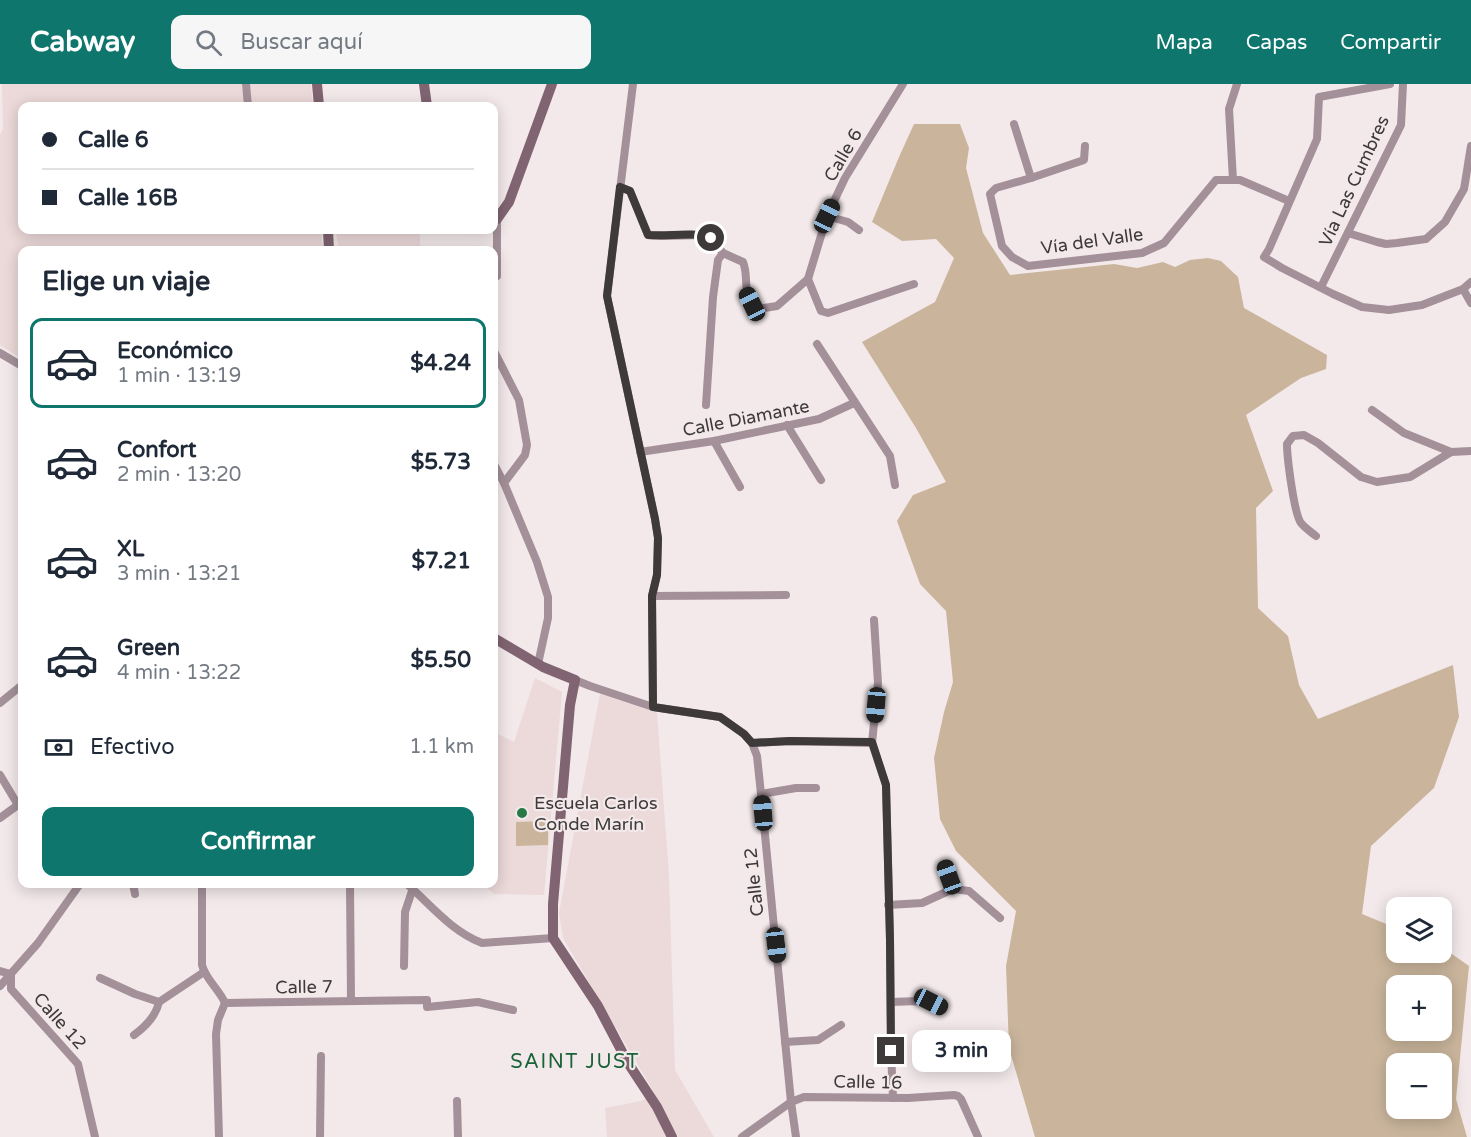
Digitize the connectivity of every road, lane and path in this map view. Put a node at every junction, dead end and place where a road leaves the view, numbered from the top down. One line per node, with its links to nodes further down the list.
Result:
1 (246, 84): 10 (street)
2 (317, 84): 11 (street)
3 (424, 84): 12 (street)
4 (552, 84): 20 (street)
5 (633, 84): 18 (street)
6 (903, 84): 21 (street, Calle 6)
7 (1237, 84): 17 (street)
8 (1390, 84): 19 (street)
9 (1403, 84): 23 (street, Vía Las Cumbres)
10 (248, 102)
11 (319, 102)
12 (426, 102)
13 (1014, 124): 16 (street)
14 (1085, 146): 16 (street, Vía del Valle)
15 (1471, 146): 23 (street)
16 (1031, 178): 17 (street, Vía del Valle)
17 (1233, 180): 19 (street)
18 (620, 187): 24 (street); 41 (street)
19 (1289, 201): 28 (street)
20 (498, 215)
21 (827, 216): 22 (street); 25 (street, Calle 6)
22 (859, 230)
23 (1348, 233): 28 (street, Vía Las Cumbres)
24 (723, 253): 25 (street); 36 (street)
25 (808, 279): 27 (street)
26 (1471, 282): 29 (street)
27 (914, 284)
28 (1321, 287): 29 (street)
29 (1464, 289): 30 (street)
30 (1471, 303)
31 (817, 344): 35 (street)
32 (0, 353): 34 (street)
33 (498, 359): 45 (street)
34 (18, 364)
35 (854, 403): 38 (street, Calle Diamante); 46 (street)
36 (706, 405)
37 (1372, 410): 42 (street)
38 (787, 425): 39 (street, Calle Diamante); 44 (street)
39 (714, 441): 41 (street, Calle Diamante); 47 (street)
40 (1471, 451): 42 (street)
41 (640, 452): 50 (street)
42 (1451, 452): 48 (street)
43 (498, 472): 45 (street)
44 (821, 480)
45 (504, 483): 53 (street)
46 (895, 485)
47 (740, 487)
48 (1316, 536)
49 (786, 595): 50 (street)
50 (652, 596): 57 (street)
51 (874, 620): 58 (street)
52 (498, 640): 53 (street)
53 (538, 664): 54 (street)
54 (575, 680): 57 (street); 77 (street)
55 (18, 688): 56 (street)
56 (0, 704)
57 (653, 707): 59 (street)
58 (872, 742): 59 (street); 75 (street)
59 (752, 743): 62 (street, Calle 12)
60 (0, 775): 63 (street)
61 (816, 788): 62 (street)
62 (761, 794): 92 (street, Calle 12)
63 (18, 800)
64 (18, 804): 65 (street)
65 (0, 818)
66 (945, 866): 73 (street)
67 (77, 888): 81 (street)
68 (134, 888): 74 (street)
69 (201, 888): 80 (street)
70 (350, 888): 84 (street)
71 (410, 888): 78 (street)
72 (412, 888): 77 (street)
73 (953, 889): 75 (street); 76 (street)
74 (135, 894)
75 (888, 905): 86 (street)
76 (1000, 918)
77 (553, 938): 101 (street)
78 (404, 966)
79 (0, 971): 81 (street)
80 (204, 972): 85 (street); 87 (street)
81 (11, 974): 83 (street); 97 (street, Calle 12)
82 (100, 978): 85 (street)
83 (0, 986)
84 (351, 1001): 87 (street, Calle 7); 89 (street, Calle 7)
85 (159, 1002): 91 (street)
86 (891, 1002): 88 (street); 94 (street)
87 (225, 1003): 98 (street)
88 (942, 1008)
89 (513, 1010)
90 (841, 1025): 92 (street)
91 (134, 1035)
92 (785, 1042): 96 (street, Calle 12)
93 (321, 1056): 99 (street)
94 (893, 1098): 96 (street, Calle 16); 104 (street, Calle 16)
95 (457, 1101): 100 (street)
96 (791, 1102): 102 (street, Calle 16); 103 (street, Calle 12)
97 (95, 1137)
98 (219, 1137)
99 (320, 1137)
100 (458, 1137)
101 (672, 1137)
102 (742, 1137)
103 (796, 1137)
104 (978, 1137)

